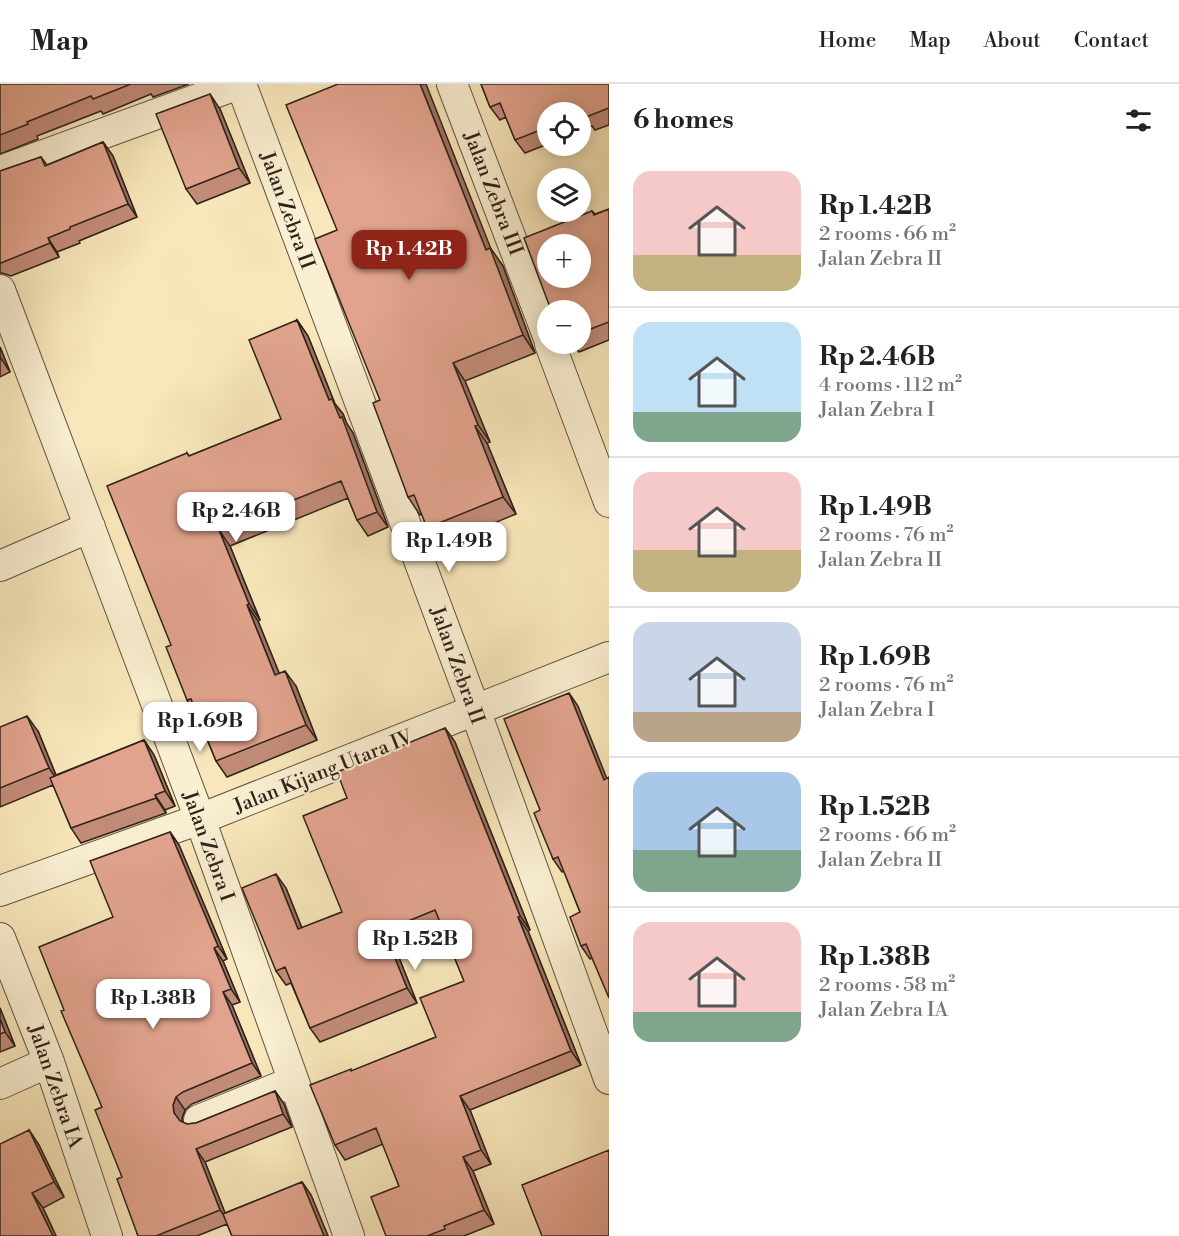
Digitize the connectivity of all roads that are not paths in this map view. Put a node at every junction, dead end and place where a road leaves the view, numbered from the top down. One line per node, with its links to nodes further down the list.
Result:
1 (240, 84): 3 (street); 11 (street, Jalan Zebra II)
2 (452, 84): 5 (street, Jalan Zebra III)
3 (0, 171)
4 (0, 290): 8 (street, Jalan Zebra I)
5 (537, 307)
6 (554, 354): 7 (street)
7 (609, 502)
8 (90, 527): 9 (street); 12 (street, Jalan Zebra I)
9 (0, 566)
10 (609, 657): 11 (street, Jalan Kijang Utara IV)
11 (475, 710): 12 (street, Jalan Kijang Utara IV); 16 (street, Jalan Zebra II)
12 (200, 819): 13 (street, Jalan Kijang Utara IV); 17 (street, Jalan Zebra I)
13 (0, 891)
14 (0, 938): 15 (street, Jalan Zebra IA)
15 (49, 1062): 18 (street); 20 (street, Jalan Zebra IA)
16 (609, 1079)
17 (292, 1082): 19 (street); 21 (street, Jalan Zebra I)
18 (0, 1084)
19 (199, 1120)
20 (107, 1236)
21 (349, 1236)

